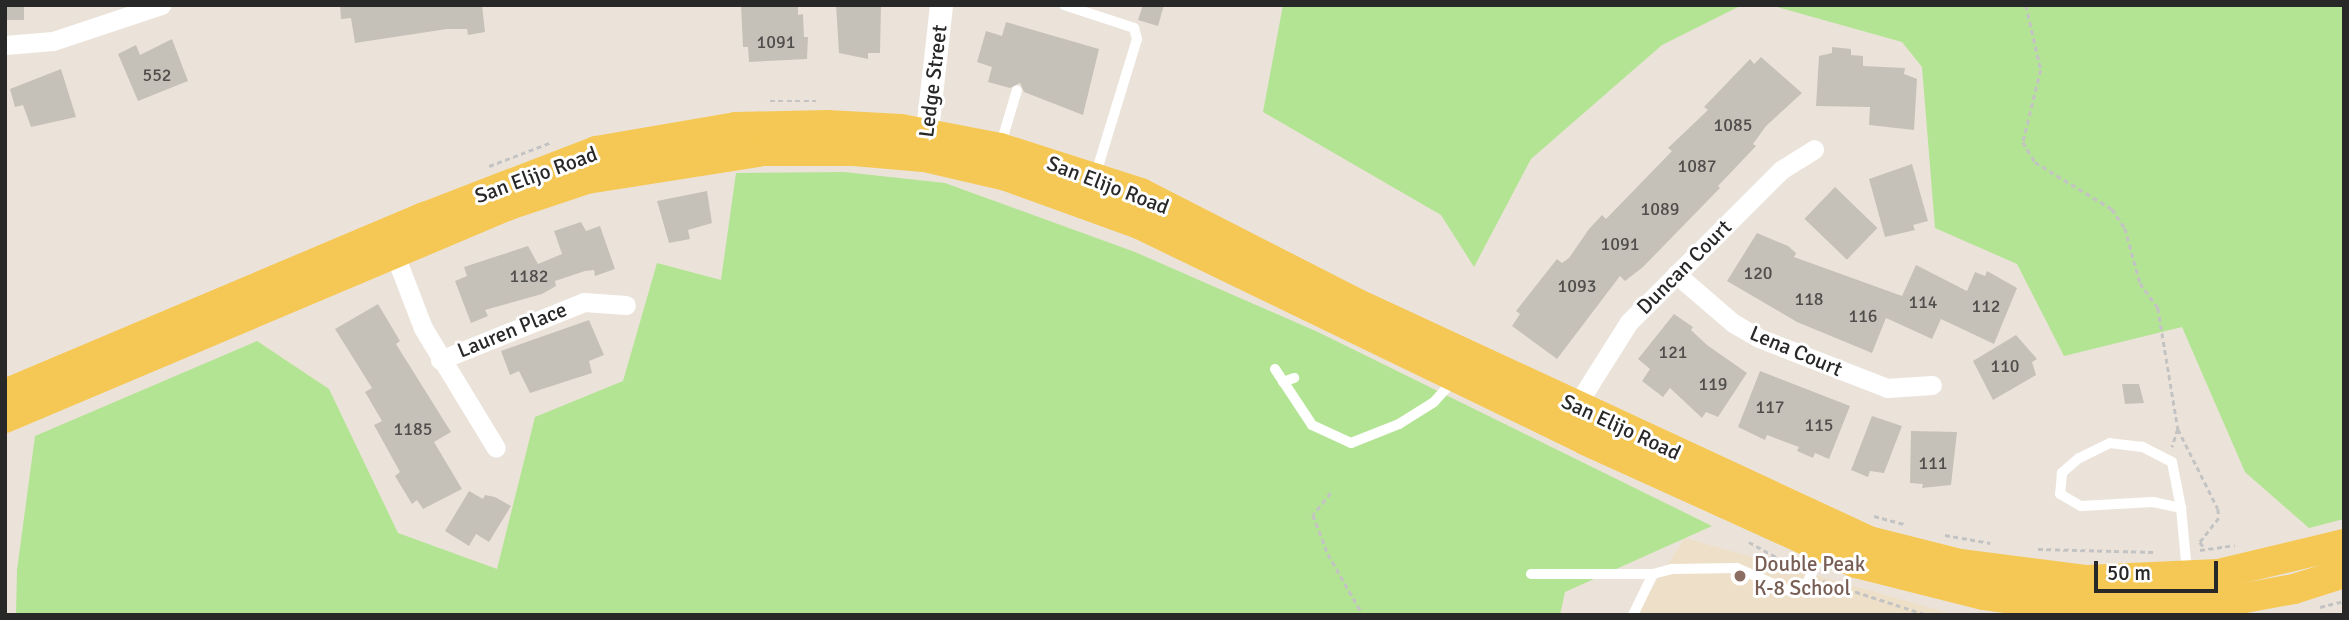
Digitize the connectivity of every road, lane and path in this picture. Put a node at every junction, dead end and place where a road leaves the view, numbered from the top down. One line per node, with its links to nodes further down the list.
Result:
1 (161, 5): 5 (street)
2 (941, 5): 7 (street, Ledge Street)
3 (1064, 5): 10 (lane)
4 (2026, 5): 23 (path)
5 (5, 45)
6 (1017, 90): 9 (lane)
7 (925, 145): 9 (main road, San Elijo Road); 11 (main road, San Elijo Road); 20 (main road, San Elijo Road)
8 (1814, 149): 12 (street, Duncan Court)
9 (1003, 162): 10 (main road); 17 (main road, San Elijo Road)
10 (1095, 177): 21 (main road, San Elijo Road)
11 (395, 255): 14 (street, Lauren Place); 22 (main road, San Elijo Road)
12 (1676, 274): 19 (street, Lena Court); 21 (street, Duncan Court)
13 (626, 305): 14 (street, Lauren Place)
14 (440, 360): 24 (street, Lauren Place)
15 (1275, 369): 18 (lane)
16 (1294, 378): 18 (lane)
17 (1455, 378): 18 (lane); 37 (main road, San Elijo Road)
18 (1283, 382)
19 (1932, 386)
20 (5, 394)
21 (1576, 406): 41 (main road, San Elijo Road)
22 (5, 418)
23 (2178, 429): 25 (path); 35 (path)
24 (495, 448)
25 (2168, 460): 27 (lane); 27 (lane)
26 (1331, 493): 42 (path)
27 (2181, 508): 41 (lane)
28 (1869, 515): 29 (path)
29 (1917, 528)
30 (1941, 534): 32 (path)
31 (1746, 540): 37 (path)
32 (1994, 544)
33 (2344, 544): 41 (main road)
34 (2035, 549): 36 (path)
35 (2204, 549)
36 (2168, 553)
37 (1817, 562): 40 (lane); 41 (main road, San Elijo Road); 44 (path)
38 (2344, 573): 41 (main road)
39 (1531, 574): 40 (lane)
40 (1653, 574): 43 (lane)
41 (2187, 598)
42 (1363, 615)
43 (1633, 615)
44 (1927, 615)

